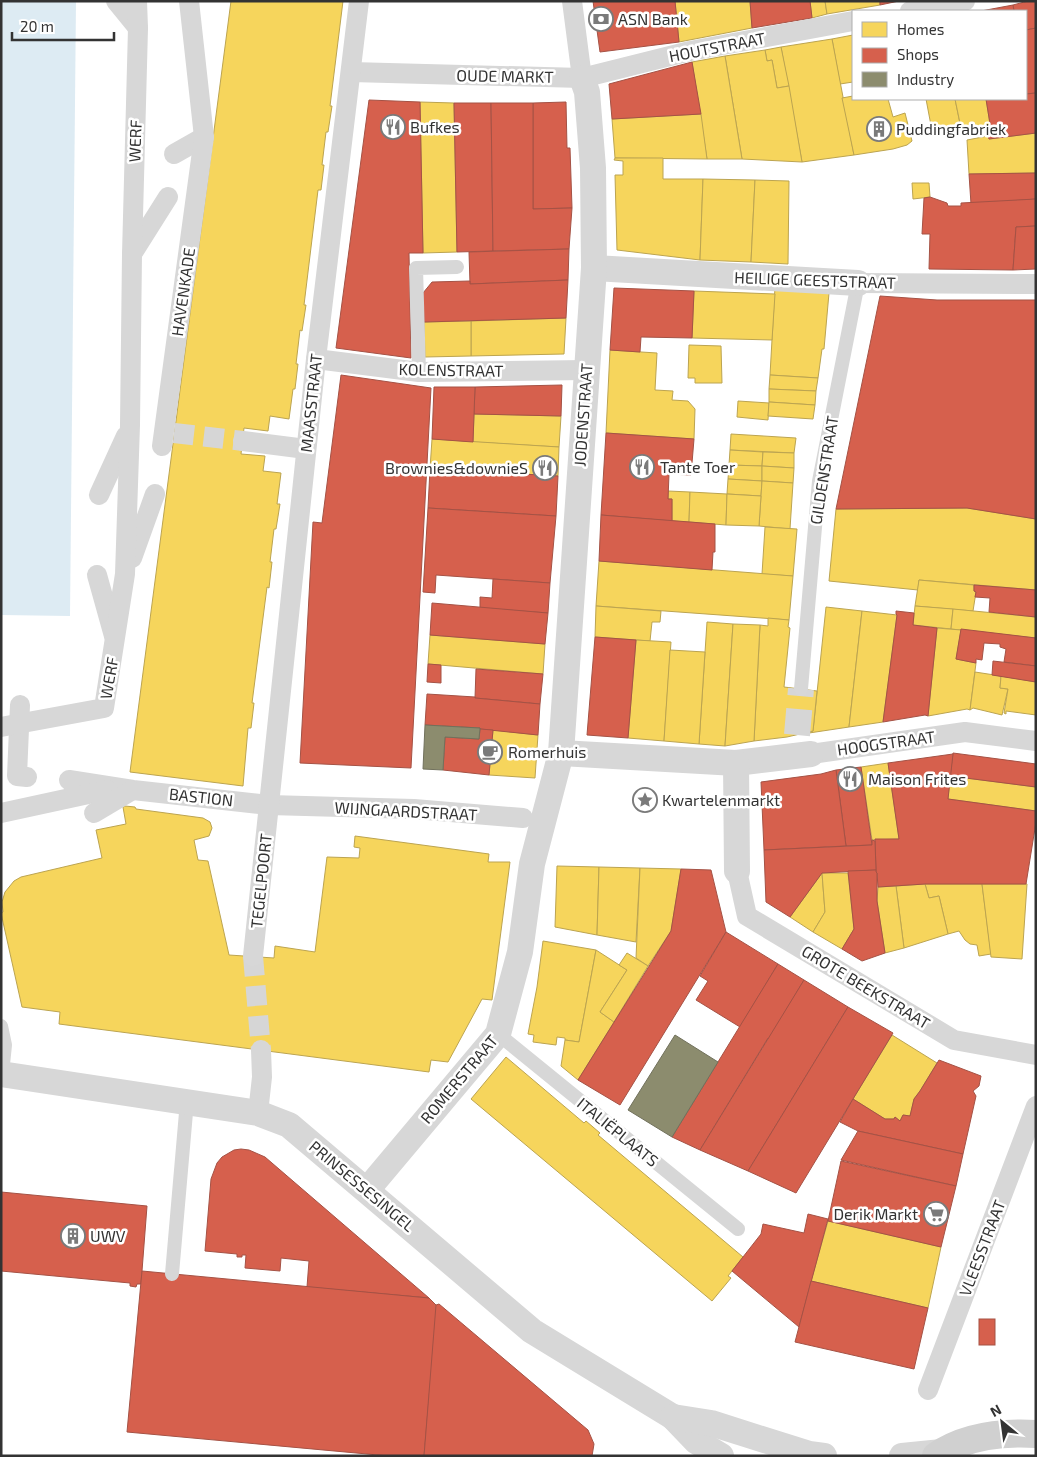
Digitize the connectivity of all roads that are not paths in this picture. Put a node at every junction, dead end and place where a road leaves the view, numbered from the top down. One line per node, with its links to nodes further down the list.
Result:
1 (116, 1): 9 (street)
2 (137, 1): 9 (street, WERF)
3 (189, 1): 12 (street, HAVENKADE)
4 (359, 1): 10 (street, MAASSTRAAT)
5 (572, 1): 11 (street)
6 (965, 1): 7 (street)
7 (916, 10)
8 (852, 22): 11 (street, HOUTSTRAAT)
9 (138, 28): 15 (street, WERF)
10 (351, 72): 11 (street, OUDE MARKT); 20 (street, MAASSTRAAT)
11 (582, 78): 17 (street, JODENSTRAAT)
12 (204, 137): 13 (street); 24 (street, HAVENKADE)
13 (174, 154)
14 (168, 197): 15 (street)
15 (132, 254): 23 (street, WERF)
16 (457, 267): 22 (lane)
17 (594, 268): 18 (street, HEILIGE GEESTSTRAAT); 21 (street, JODENSTRAAT)
18 (858, 283): 19 (street, HEILIGE GEESTSTRAAT); 32 (lane, GILDENSTRAAT)
19 (1036, 284)
20 (316, 359): 22 (street, KOLENSTRAAT); 26 (street, MAASSTRAAT)
21 (586, 370): 22 (street, KOLENSTRAAT); 36 (street, JODENSTRAAT)
22 (419, 372)
23 (130, 425): 28 (street, WERF); 29 (street, WERF)
24 (167, 437)
25 (242, 441): 26 (street)
26 (306, 449): 41 (street, MAASSTRAAT)
27 (155, 494): 29 (street, WERF)
28 (99, 495)
29 (125, 574): 31 (street, WERF)
30 (97, 575): 31 (street)
31 (116, 642): 33 (street, WERF)
32 (801, 689)
33 (13, 718): 38 (street)
34 (1036, 740): 35 (street, HOOGSTRAAT)
35 (803, 748): 37 (street, HOOGSTRAAT)
36 (561, 753): 37 (street); 44 (street)
37 (736, 763): 45 (street)
38 (27, 777)
39 (69, 780): 40 (street, BASTION)
40 (126, 789): 41 (street, BASTION); 42 (street, BASTION); 43 (street)
41 (269, 805): 44 (street, WIJNGAARDSTRAAT); 46 (street, TEGELPOORT)
42 (1, 813)
43 (94, 813)
44 (533, 819): 48 (street, ROMERSTRAAT)
45 (737, 870): 50 (street, GROTE BEEKSTRAAT)
46 (253, 956)
47 (1, 1026): 51 (lane)
48 (498, 1034): 55 (street, ROMERSTRAAT); 56 (lane, ITALIËPLAATS)
49 (261, 1050): 54 (street)
50 (1036, 1055)
51 (2, 1074): 52 (street, PRINSESSESINGEL)
52 (188, 1101): 54 (street, PRINSESSESINGEL); 57 (lane)
53 (1036, 1106): 58 (street, VLEESSTRAAT)
54 (258, 1112): 55 (street, PRINSESSESINGEL)
55 (366, 1190): 59 (street, PRINSESSESINGEL)
56 (738, 1229)
57 (172, 1274)
58 (928, 1390)
59 (673, 1417): 62 (street, PRINSESSESINGEL); 63 (street, PRINSESSESINGEL)
60 (1036, 1434): 61 (main road)
61 (939, 1454): 64 (street)
62 (722, 1456)
63 (824, 1456)
64 (902, 1456)

